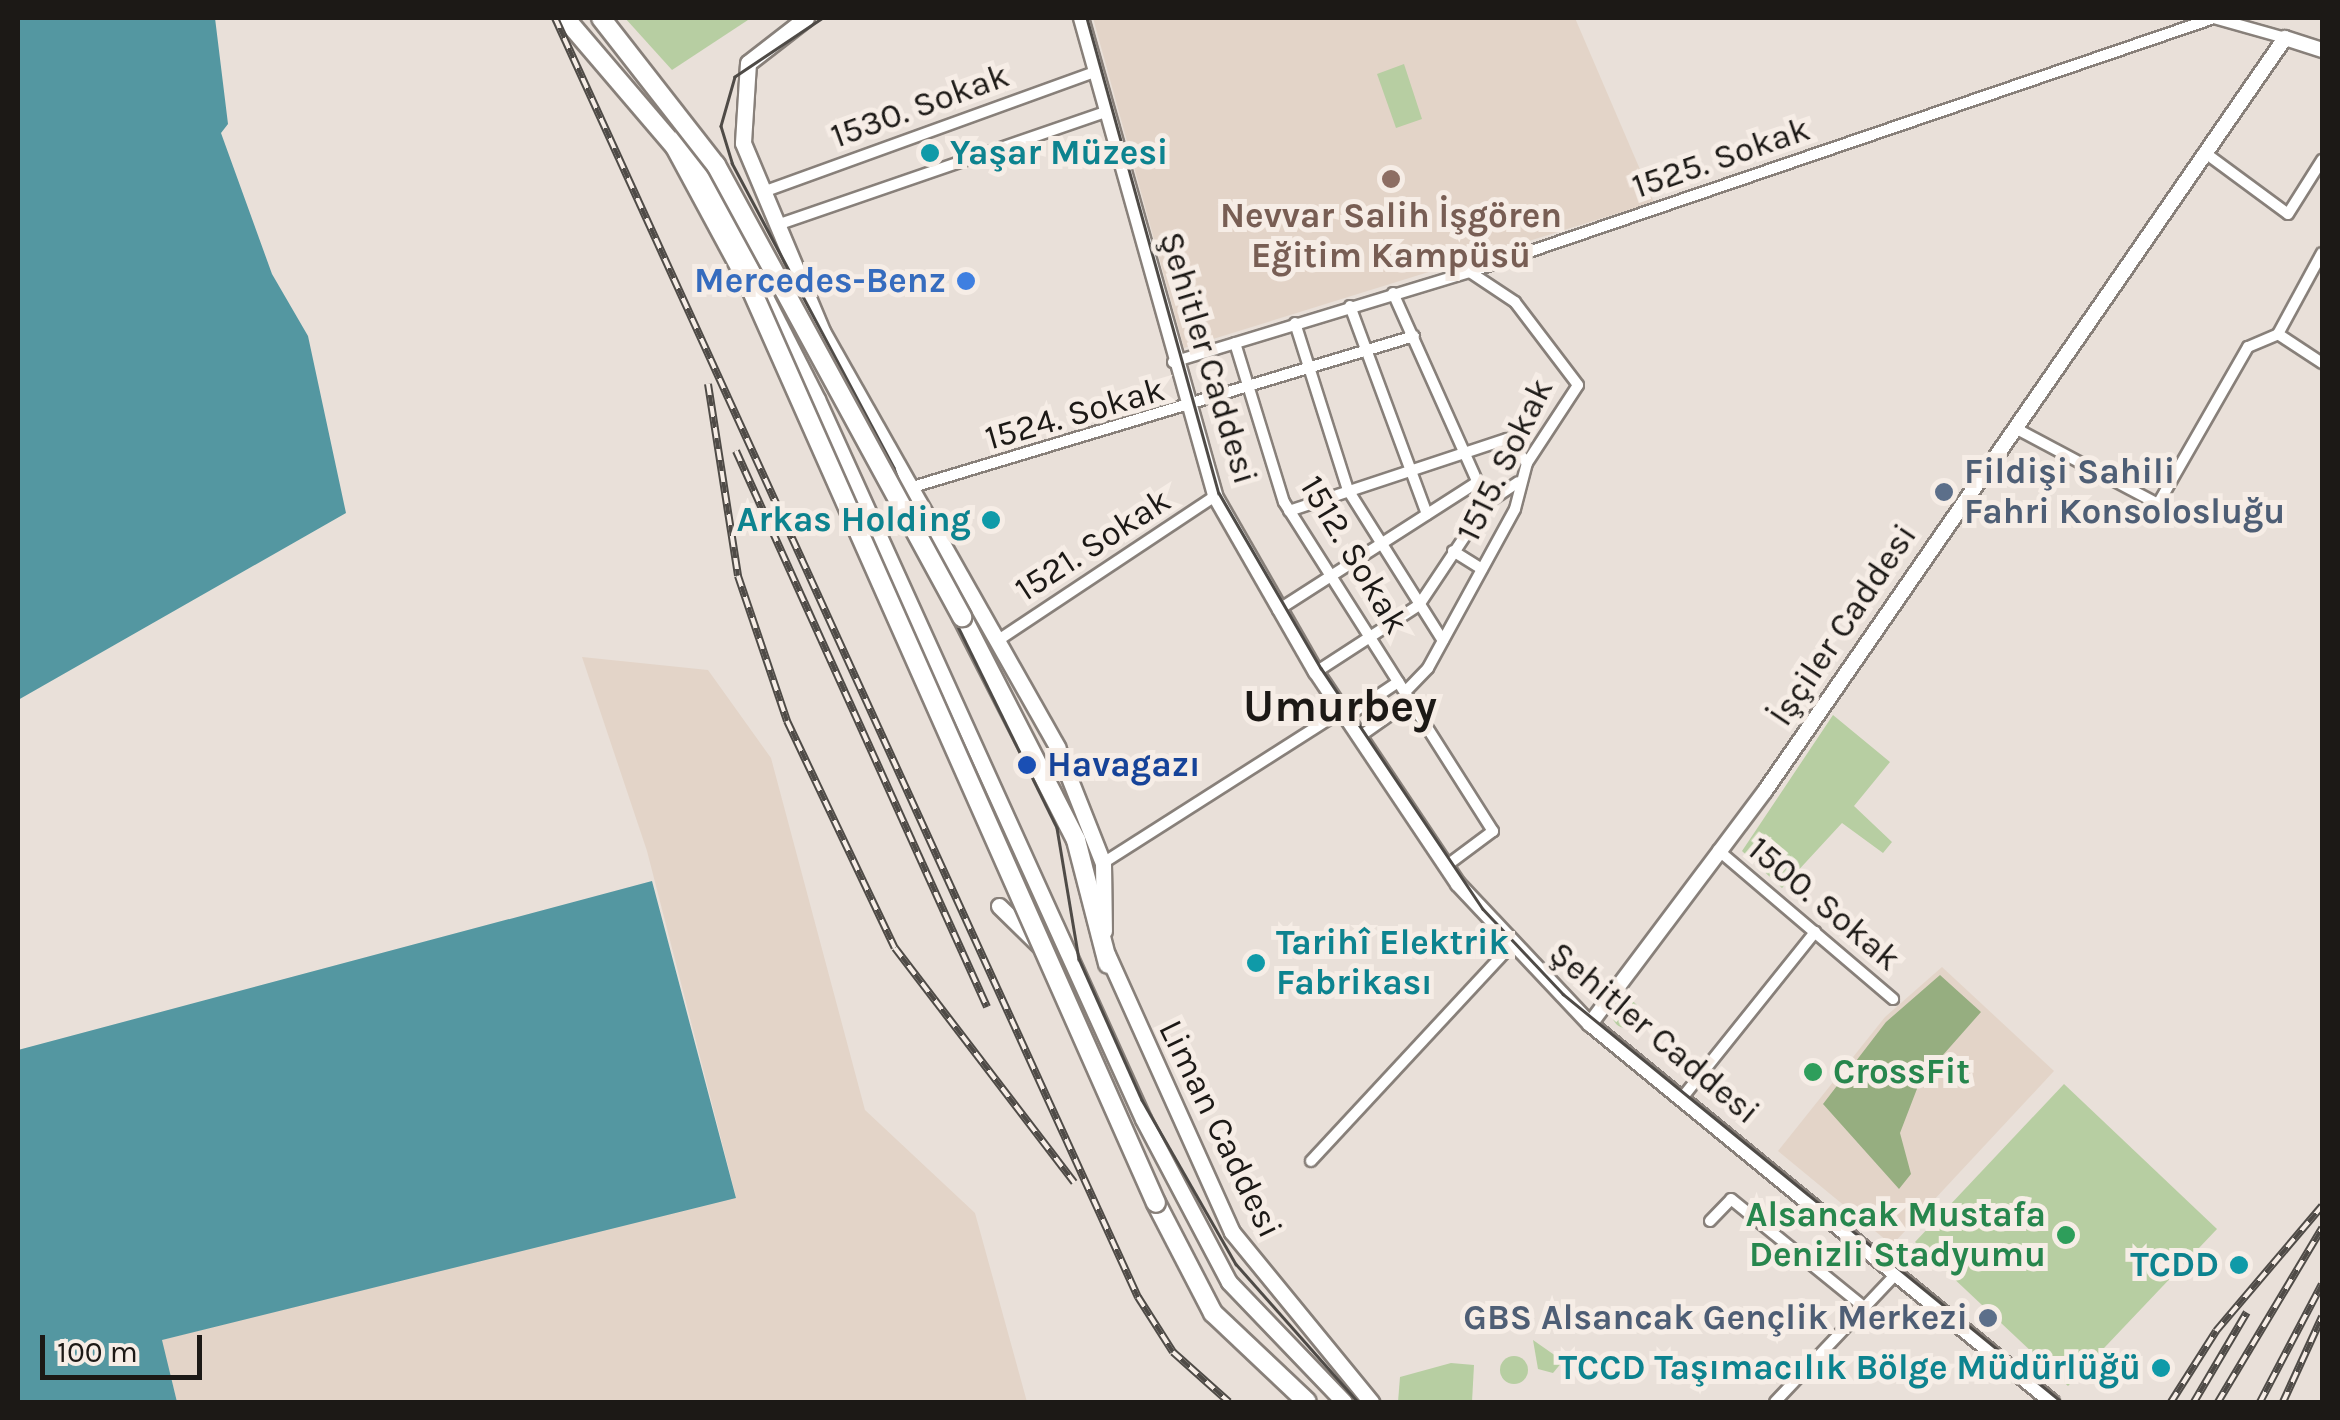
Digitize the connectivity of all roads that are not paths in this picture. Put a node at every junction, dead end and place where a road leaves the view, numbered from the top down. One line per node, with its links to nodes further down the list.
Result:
1 (565, 18): 67 (highway, bridge)
2 (604, 18): 58 (highway, bridge); 59 (main road)
3 (806, 18): 11 (main road)
4 (1081, 18): 7 (street, Şehitler Caddesi)
5 (2286, 38): 6 (street); 9 (street, İşçiler Caddesi); 14 (street, 1525. Sokak)
6 (2322, 50)
7 (1096, 72): 8 (street, Şehitler Caddesi); 11 (street, 1530. Sokak)
8 (1106, 112): 12 (street); 22 (street, Şehitler Caddesi)
9 (2204, 152): 10 (street); 27 (street, İşçiler Caddesi)
10 (2322, 160)
11 (763, 192): 12 (main road)
12 (777, 225): 33 (main road)
13 (2322, 253): 18 (street)
14 (1470, 272): 15 (street, 1525. Sokak); 29 (street, 1515. Sokak)
15 (1392, 292): 16 (street, 1525. Sokak); 19 (street)
16 (1350, 306): 17 (street, 1525. Sokak); 21 (street)
17 (1295, 323): 20 (street, 1525. Sokak); 24 (street)
18 (2278, 334): 23 (street); 27 (street)
19 (1414, 336): 21 (street, 1524. Sokak); 28 (street)
20 (1234, 343): 22 (street, 1525. Sokak); 25 (street, 1512. Sokak)
21 (1368, 354): 24 (street, 1524. Sokak); 30 (street)
22 (1172, 362): 26 (street, Şehitler Caddesi)
23 (2322, 363)
24 (1309, 372): 25 (street, 1524. Sokak); 34 (street)
25 (1248, 390): 26 (street, 1524. Sokak); 37 (street, 1512. Sokak)
26 (1186, 411): 33 (street, 1524. Sokak); 35 (street, Şehitler Caddesi)
27 (2015, 428): 52 (street, İşçiler Caddesi)
28 (1465, 455): 29 (street); 30 (street); 31 (street)
29 (1527, 463): 32 (street, 1515. Sokak)
30 (1410, 470): 34 (street); 38 (street)
31 (1476, 482): 36 (street); 38 (street)
32 (1518, 482): 36 (street); 41 (street, 1515. Sokak)
33 (916, 486): 46 (main road)
34 (1348, 490): 37 (street); 39 (street)
35 (1215, 496): 44 (street, Şehitler Caddesi); 46 (street, 1521. Sokak)
36 (1487, 503): 40 (street)
37 (1288, 511): 42 (street, 1512. Sokak)
38 (1426, 514): 39 (street)
39 (1379, 542): 42 (street); 43 (street)
40 (1453, 551): 41 (street); 43 (street)
41 (1482, 569): 47 (street, 1515. Sokak)
42 (1331, 576): 44 (street); 45 (street, 1512. Sokak)
43 (1419, 605): 45 (street); 47 (street)
44 (1278, 610): 48 (street, Şehitler Caddesi)
45 (1370, 637): 48 (street); 49 (street, 1512. Sokak)
46 (1000, 638): 53 (main road)
47 (1443, 642): 49 (street, 1515. Sokak)
48 (1316, 672): 50 (street, Şehitler Caddesi)
49 (1404, 692): 50 (street); 51 (street, 1515. Sokak); 54 (street, 1512. Sokak)
50 (1344, 714): 51 (street, Şehitler Caddesi); 53 (street)
51 (1359, 737): 54 (street, Şehitler Caddesi)
52 (1718, 850): 56 (street, 1500. Sokak); 61 (street, İşçiler Caddesi)
53 (1104, 863): 58 (main road)
54 (1446, 866): 57 (street, Şehitler Caddesi)
55 (999, 906): 59 (main road)
56 (1814, 932): 60 (street, 1500. Sokak); 62 (street)
57 (1510, 947): 61 (street, Şehitler Caddesi); 63 (street)
58 (1108, 964): 69 (main road, Liman Caddesi)
59 (1080, 985): 68 (main road)
60 (1894, 999)
61 (1590, 1024): 62 (street, Şehitler Caddesi)
62 (1682, 1098): 65 (street, Şehitler Caddesi)
63 (1312, 1161)
64 (1710, 1220): 66 (street)
65 (1896, 1273): 66 (street); 71 (street, Şehitler Caddesi)
66 (1865, 1308): 70 (street)
67 (1307, 1402)
68 (1344, 1402)
69 (1371, 1402)
70 (1774, 1402)
71 (2052, 1402)

